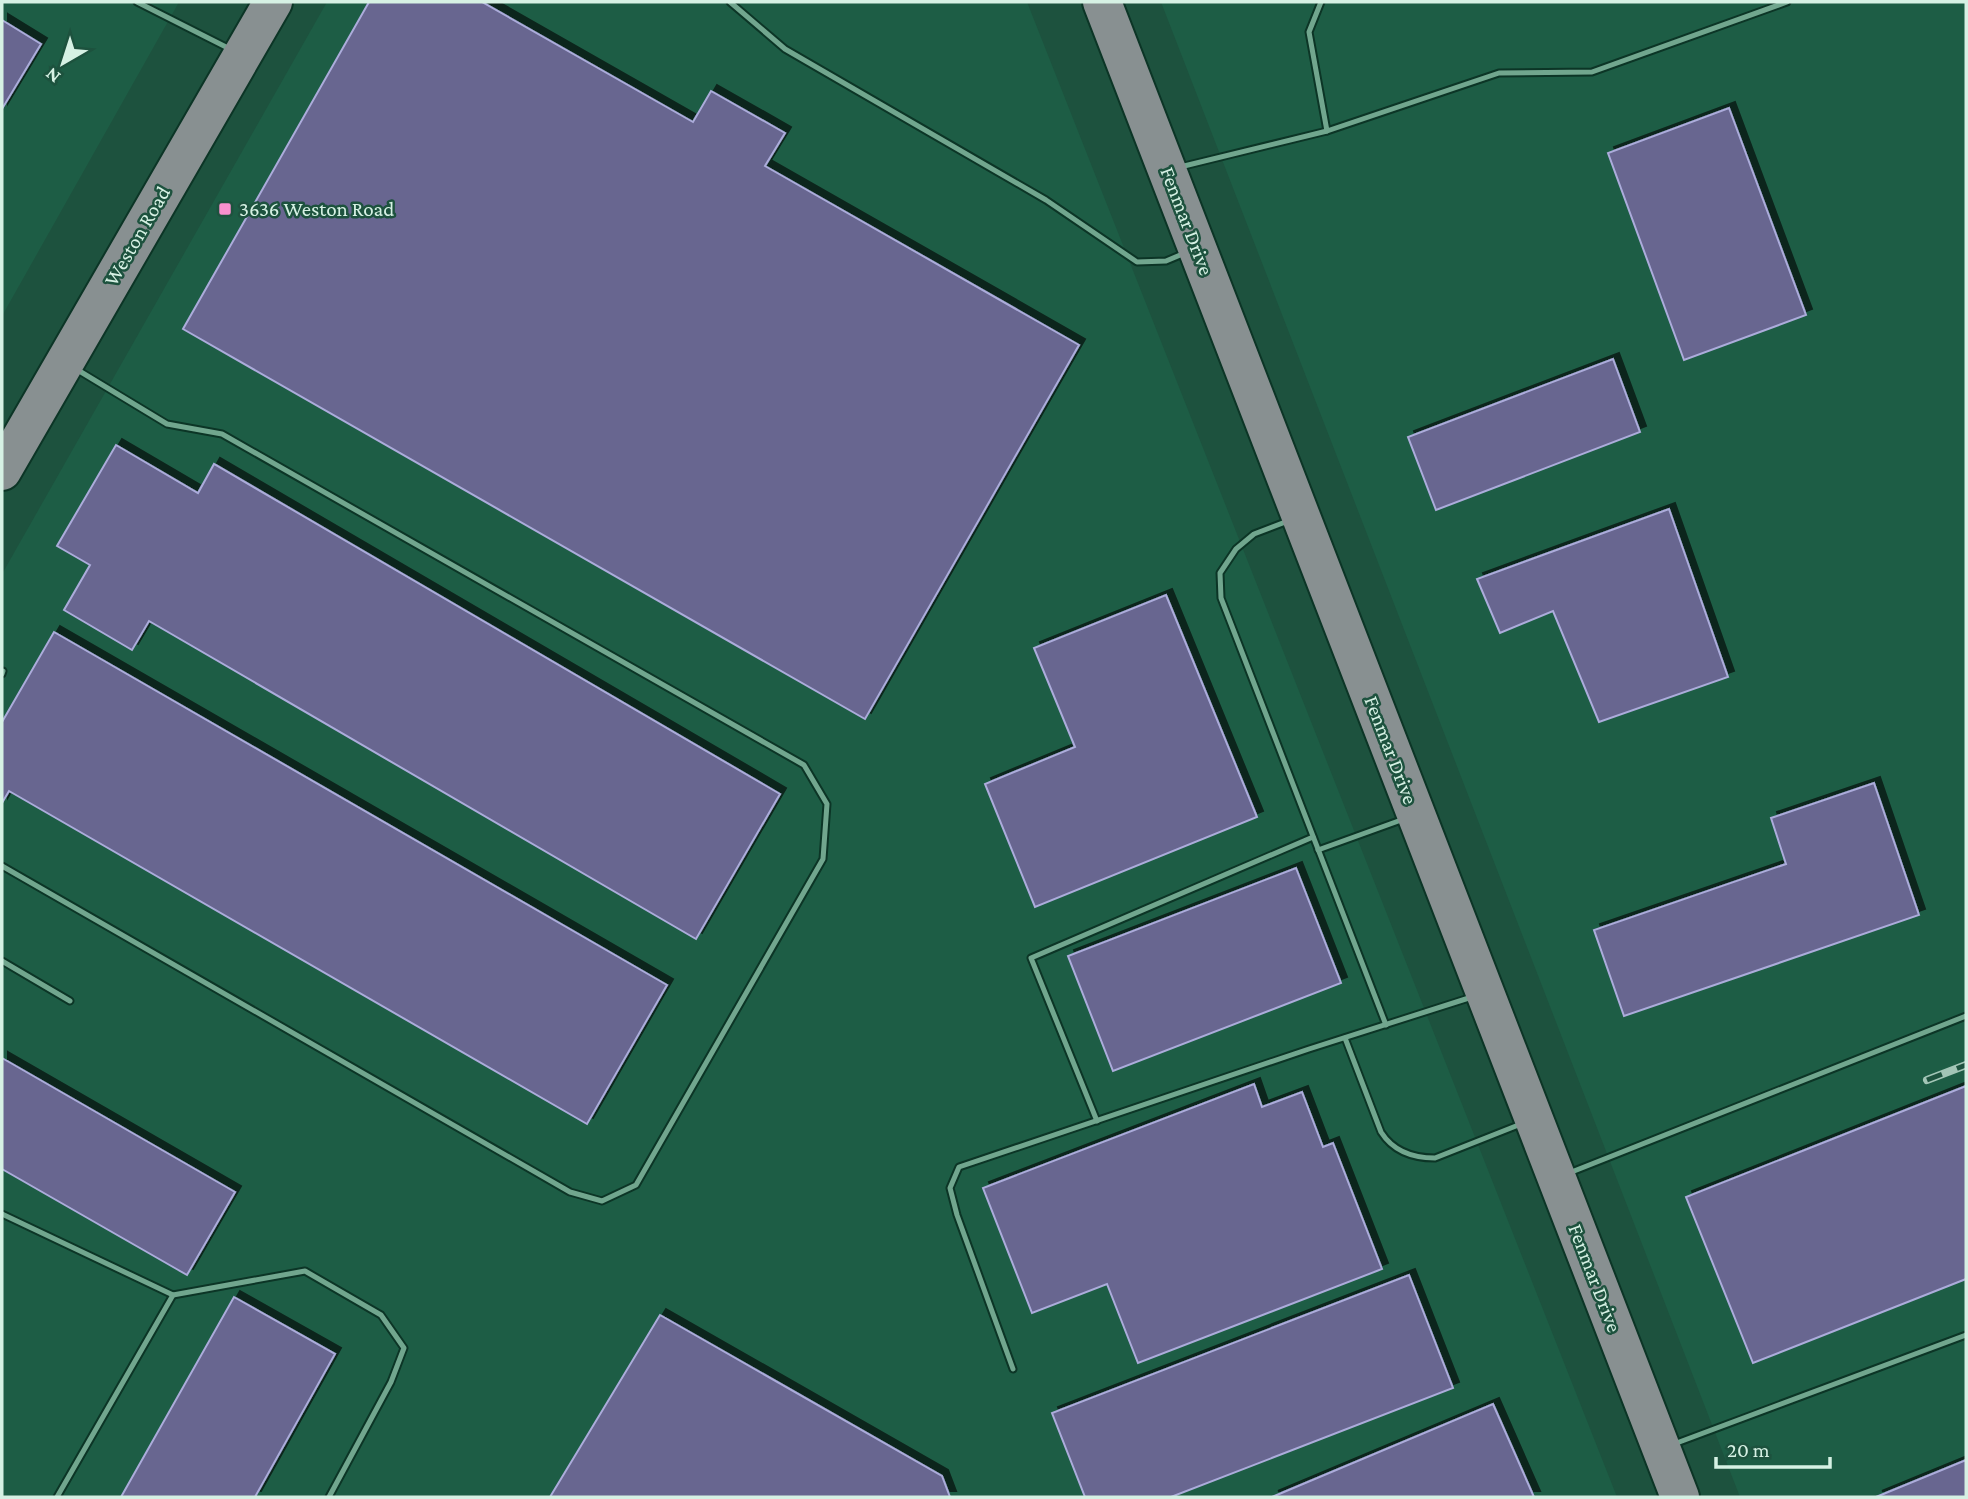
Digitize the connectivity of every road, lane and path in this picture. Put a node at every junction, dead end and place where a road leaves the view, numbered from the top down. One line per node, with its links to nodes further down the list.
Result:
1 (137, 2): 7 (lane)
2 (273, 2): 7 (street, Weston Road)
3 (730, 2): 10 (lane)
4 (1102, 2): 9 (street, Fenmar Drive)
5 (1321, 2): 8 (lane)
6 (1787, 2): 8 (lane)
7 (242, 56): 11 (street, Weston Road)
8 (1327, 131): 9 (lane)
9 (1167, 170): 10 (street, Fenmar Drive)
10 (1197, 247): 13 (street, Fenmar Drive)
11 (64, 362): 12 (street, Weston Road); 17 (lane)
12 (11, 448)
13 (1301, 516): 14 (street, Fenmar Drive); 15 (lane)
14 (1416, 814): 16 (lane); 19 (street, Fenmar Drive)
15 (1313, 837): 16 (lane); 25 (lane)
16 (1318, 850): 22 (lane)
17 (2, 866)
18 (2, 961): 20 (lane)
19 (1485, 993): 22 (lane); 24 (street, Fenmar Drive)
20 (70, 1001)
21 (1966, 1016): 26 (lane)
22 (1386, 1025): 23 (lane)
23 (1345, 1038): 24 (lane); 25 (lane)
24 (1534, 1119): 26 (street, Fenmar Drive)
25 (1097, 1121): 30 (lane)
26 (1556, 1178): 31 (street, Fenmar Drive)
27 (2, 1214): 28 (lane)
28 (173, 1295): 32 (lane); 33 (lane)
29 (1966, 1335): 31 (lane)
30 (1013, 1369)
31 (1661, 1449): 34 (street, Fenmar Drive)
32 (57, 1497)
33 (329, 1497)
34 (1680, 1497)

